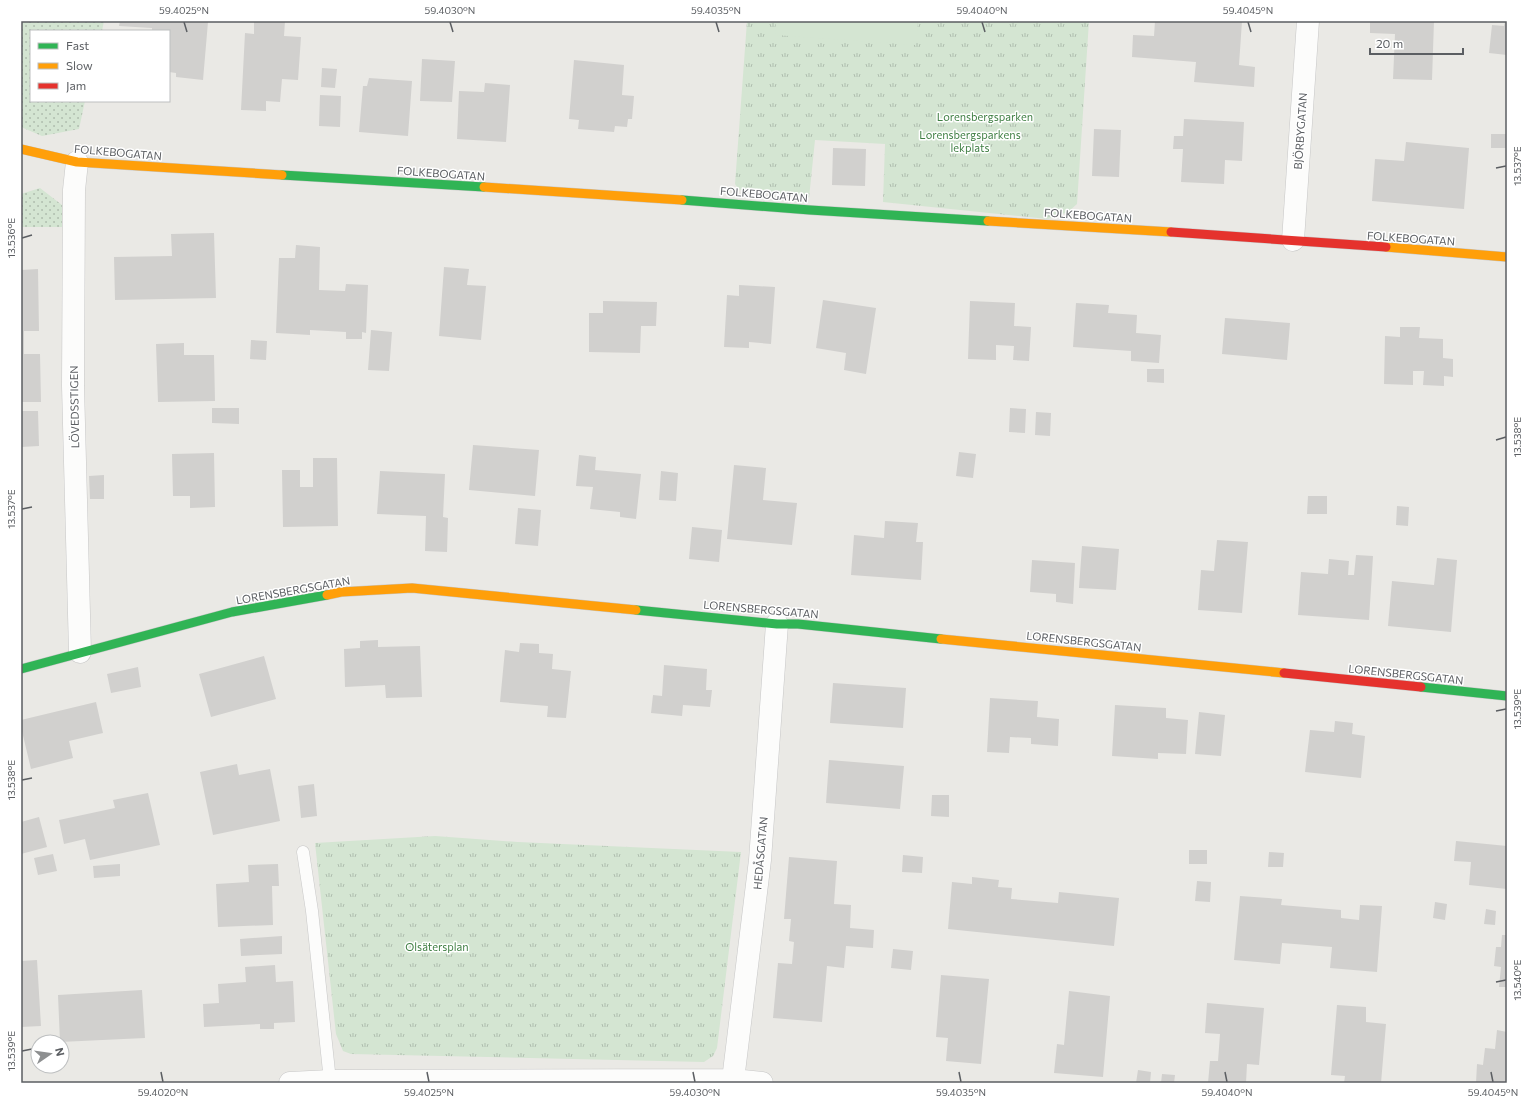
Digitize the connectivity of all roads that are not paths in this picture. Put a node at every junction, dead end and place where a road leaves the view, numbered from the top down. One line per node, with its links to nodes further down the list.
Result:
1 (1308, 21): 4 (street, BJÖRBYGATAN)
2 (21, 149): 3 (street, FOLKEBOGATAN)
3 (77, 162): 4 (street, FOLKEBOGATAN); 7 (street, LÖVEDSSTIGEN)
4 (1293, 240): 5 (street, FOLKEBOGATAN)
5 (1507, 257)
6 (777, 624): 7 (street, LORENSBERGSGATAN); 9 (street, LORENSBERGSGATAN); 11 (street, HEDÅSGATAN)
7 (80, 652): 8 (street, LORENSBERGSGATAN)
8 (21, 669)
9 (1507, 696)
10 (303, 852): 12 (lane)
11 (733, 1080): 12 (street); 14 (street)
12 (330, 1081): 13 (street)
13 (290, 1083)
14 (762, 1083)

